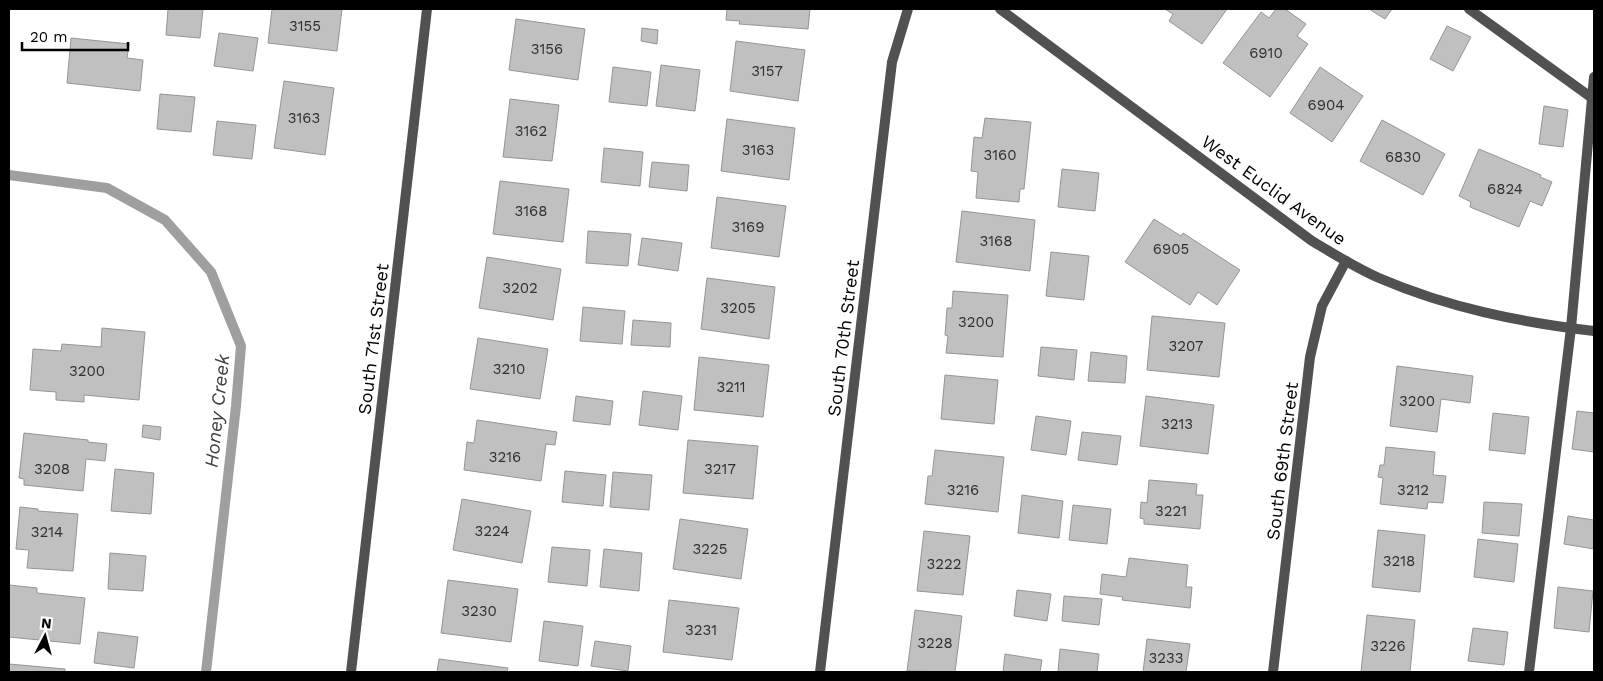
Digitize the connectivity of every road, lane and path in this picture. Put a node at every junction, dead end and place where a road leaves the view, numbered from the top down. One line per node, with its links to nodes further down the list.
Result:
1 (427, 9): 10 (street, South 71st Street)
2 (908, 9): 11 (street, South 70th Street)
3 (1000, 9): 7 (street, West Euclid Avenue)
4 (1469, 9): 6 (street)
5 (1594, 77): 6 (street)
6 (1592, 98): 8 (street)
7 (1346, 261): 8 (street, West Euclid Avenue); 12 (street, South 69th Street)
8 (1571, 328): 9 (street, West Euclid Avenue); 13 (street)
9 (1594, 331)
10 (351, 672)
11 (820, 672)
12 (1273, 672)
13 (1529, 672)

